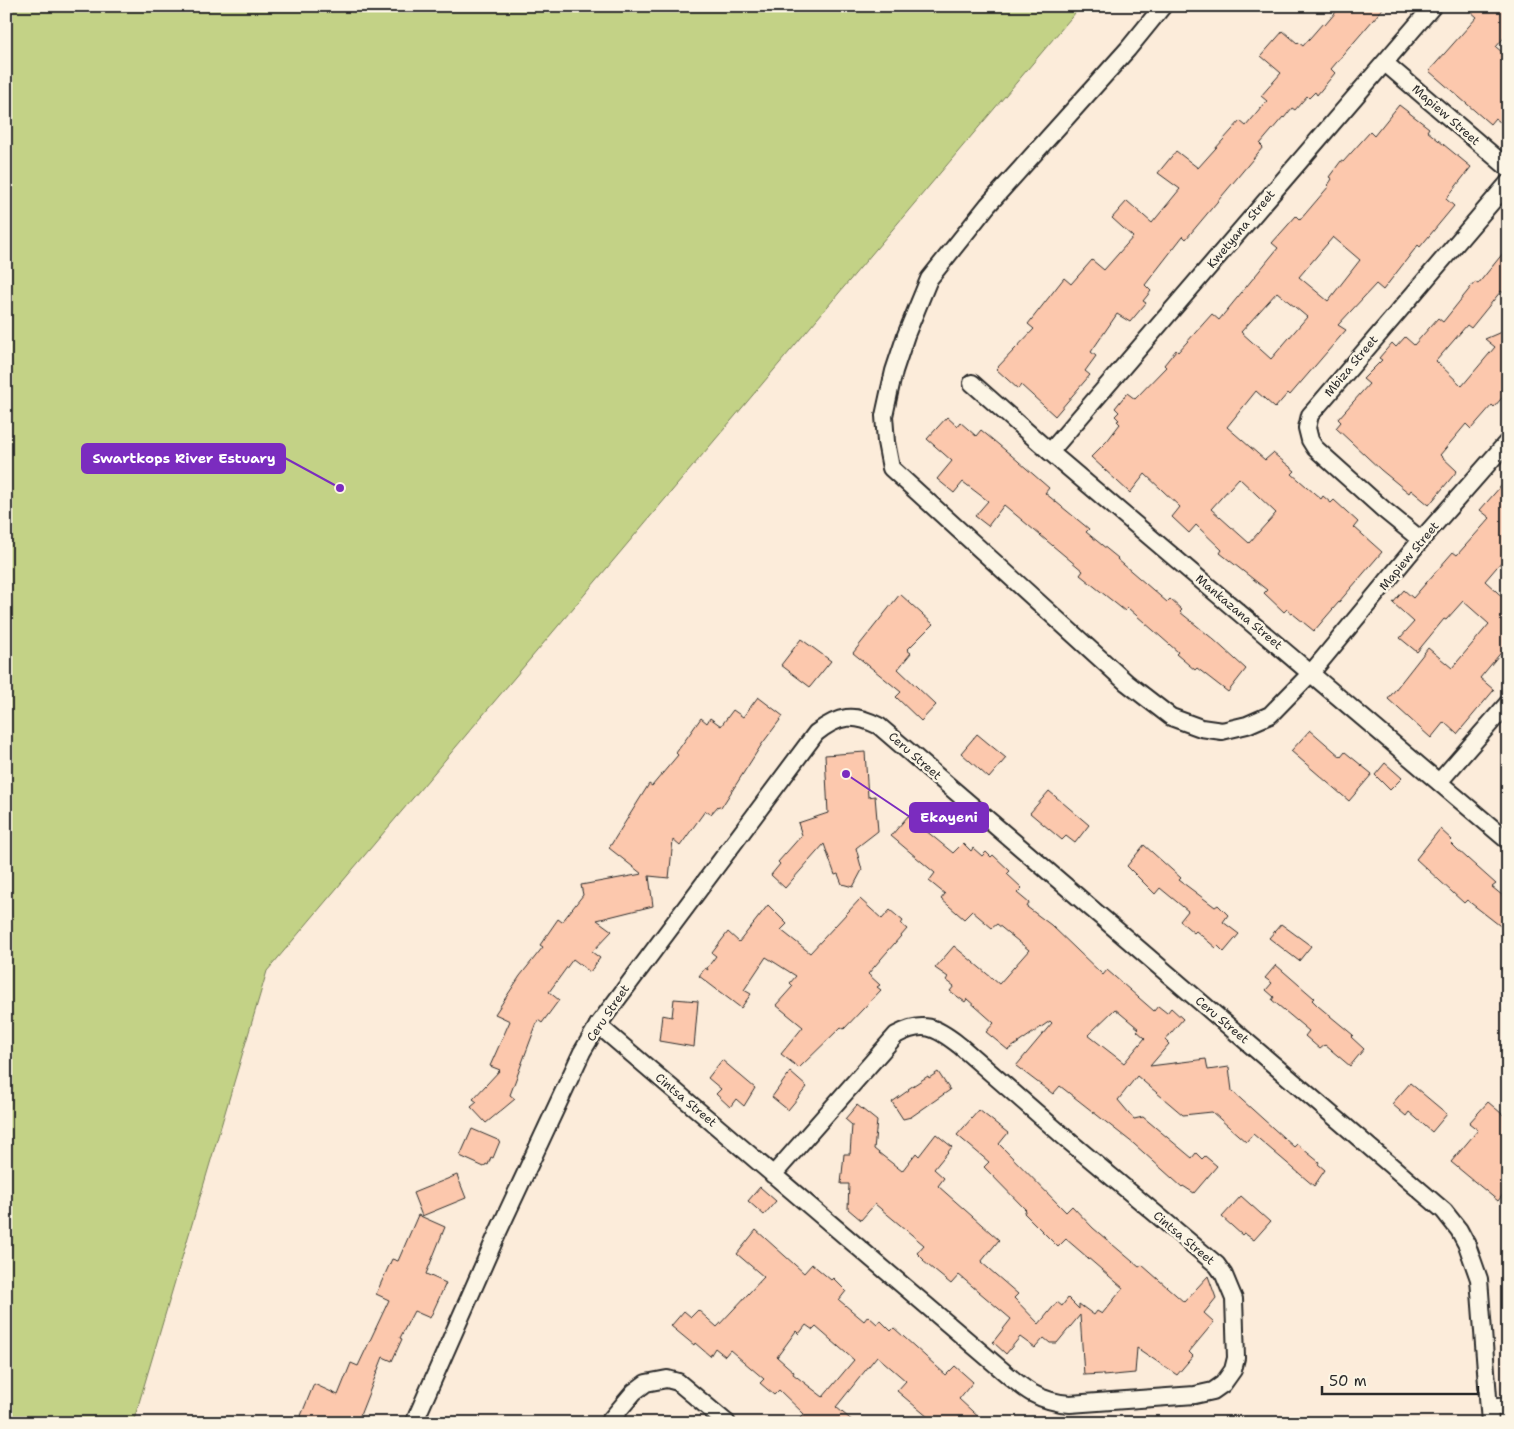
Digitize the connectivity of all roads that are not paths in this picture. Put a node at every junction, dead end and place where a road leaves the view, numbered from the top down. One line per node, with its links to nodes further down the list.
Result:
1 (1163, 6): 10 (street, Mapiew Street)
2 (1433, 6): 3 (street, Kwetyana Street)
3 (1385, 63): 4 (street, Mapiew Street); 8 (street, Kwetyana Street)
4 (1508, 168)
5 (1508, 183): 9 (street, Mbiza Street)
6 (972, 383): 8 (street, Mankazana Street)
7 (1508, 441): 9 (street, Mapiew Street)
8 (1050, 452): 10 (street, Mankazana Street)
9 (1421, 540): 10 (street, Mapiew Street)
10 (1312, 673): 12 (street, Mankazana Street)
11 (1508, 703): 12 (street)
12 (1439, 782): 13 (street, Mankazana Street)
13 (1508, 841)
14 (598, 1025): 15 (street, Cintsa Street); 17 (street, Ceru Street); 18 (street, Ceru Street)
15 (773, 1175): 15 (street, Cintsa Street)
16 (1508, 1406): 17 (street)
17 (1490, 1416)
18 (416, 1422)
19 (608, 1423): 20 (street)
20 (727, 1423)

